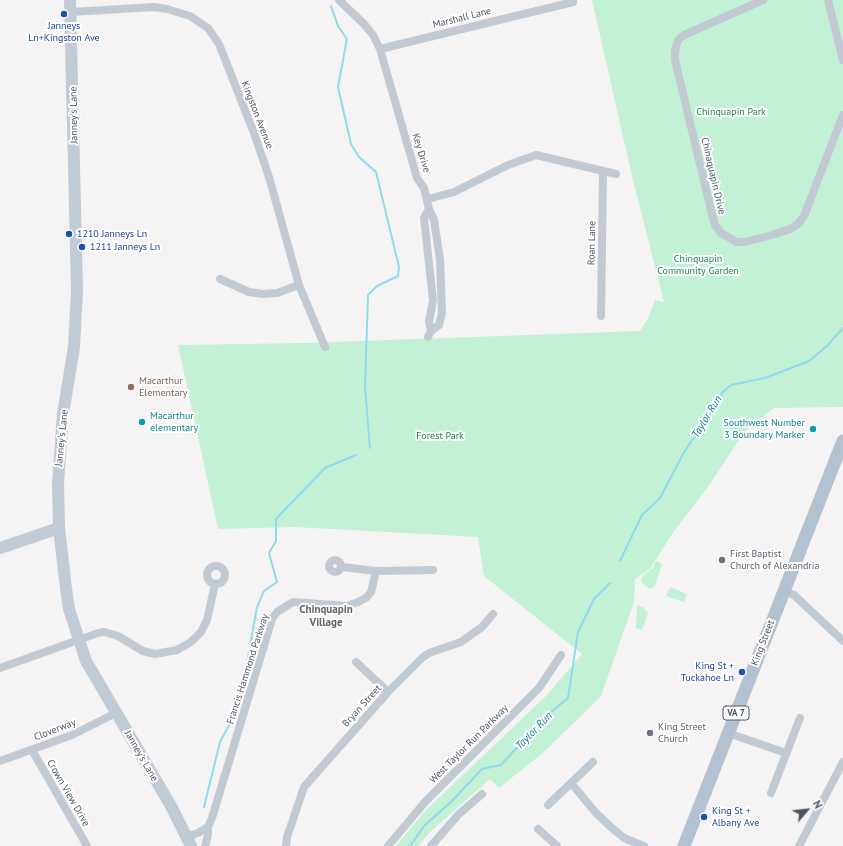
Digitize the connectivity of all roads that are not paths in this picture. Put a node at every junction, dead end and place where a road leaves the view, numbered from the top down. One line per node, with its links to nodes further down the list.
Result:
1 (340, 0): 6 (street, Key Drive)
2 (762, 0): 8 (street, Chinaquapin Drive)
3 (828, 0): 7 (street)
4 (573, 2): 6 (street, Marshall Lane)
5 (70, 6): 13 (street, Kingston Avenue); 18 (main road, Janney's Lane)
6 (380, 49): 11 (street, Key Drive)
7 (843, 60)
8 (843, 115)
9 (603, 171): 10 (street); 11 (street); 14 (street, Roan Lane)
10 (616, 174)
11 (428, 199): 15 (street)
12 (220, 279): 13 (street)
13 (299, 285): 16 (street, Kingston Avenue)
14 (602, 316)
15 (429, 334)
16 (325, 347)
17 (843, 441): 24 (main road, King Street / VA 7)
18 (59, 528): 19 (main road); 26 (main road, Janney's Lane)
19 (0, 548)
20 (342, 567): 22 (street)
21 (433, 570): 22 (street)
22 (376, 571): 44 (street, Francis Hammond Parkway)
23 (215, 584): 26 (street)
24 (783, 591): 27 (street); 34 (main road, King Street / VA 7)
25 (493, 614): 31 (street, Bryan Street)
26 (78, 640): 30 (street); 32 (main road, Janney's Lane)
27 (843, 641)
28 (561, 655): 50 (street, West Taylor Run Parkway)
29 (356, 662): 31 (street)
30 (0, 668)
31 (388, 692): 49 (street, Bryan Street)
32 (116, 713): 35 (street, Cloverway); 46 (main road, Janney's Lane)
33 (800, 718): 36 (street)
34 (728, 732): 36 (street); 54 (main road, King Street / VA 7)
35 (32, 750): 37 (street, Cloverway); 47 (street, Crown View Drive)
36 (786, 754): 41 (street)
37 (0, 761)
38 (593, 762): 40 (street)
39 (843, 762): 55 (street)
40 (571, 783): 43 (street); 53 (street)
41 (771, 793)
42 (482, 794): 51 (street)
43 (548, 805)
44 (208, 827): 46 (street); 48 (street, Francis Hammond Parkway)
45 (538, 829): 52 (street)
46 (189, 842)
47 (87, 846)
48 (204, 846)
49 (286, 846)
50 (388, 846)
51 (431, 846)
52 (557, 846)
53 (644, 846)
54 (684, 846)
55 (799, 846)

